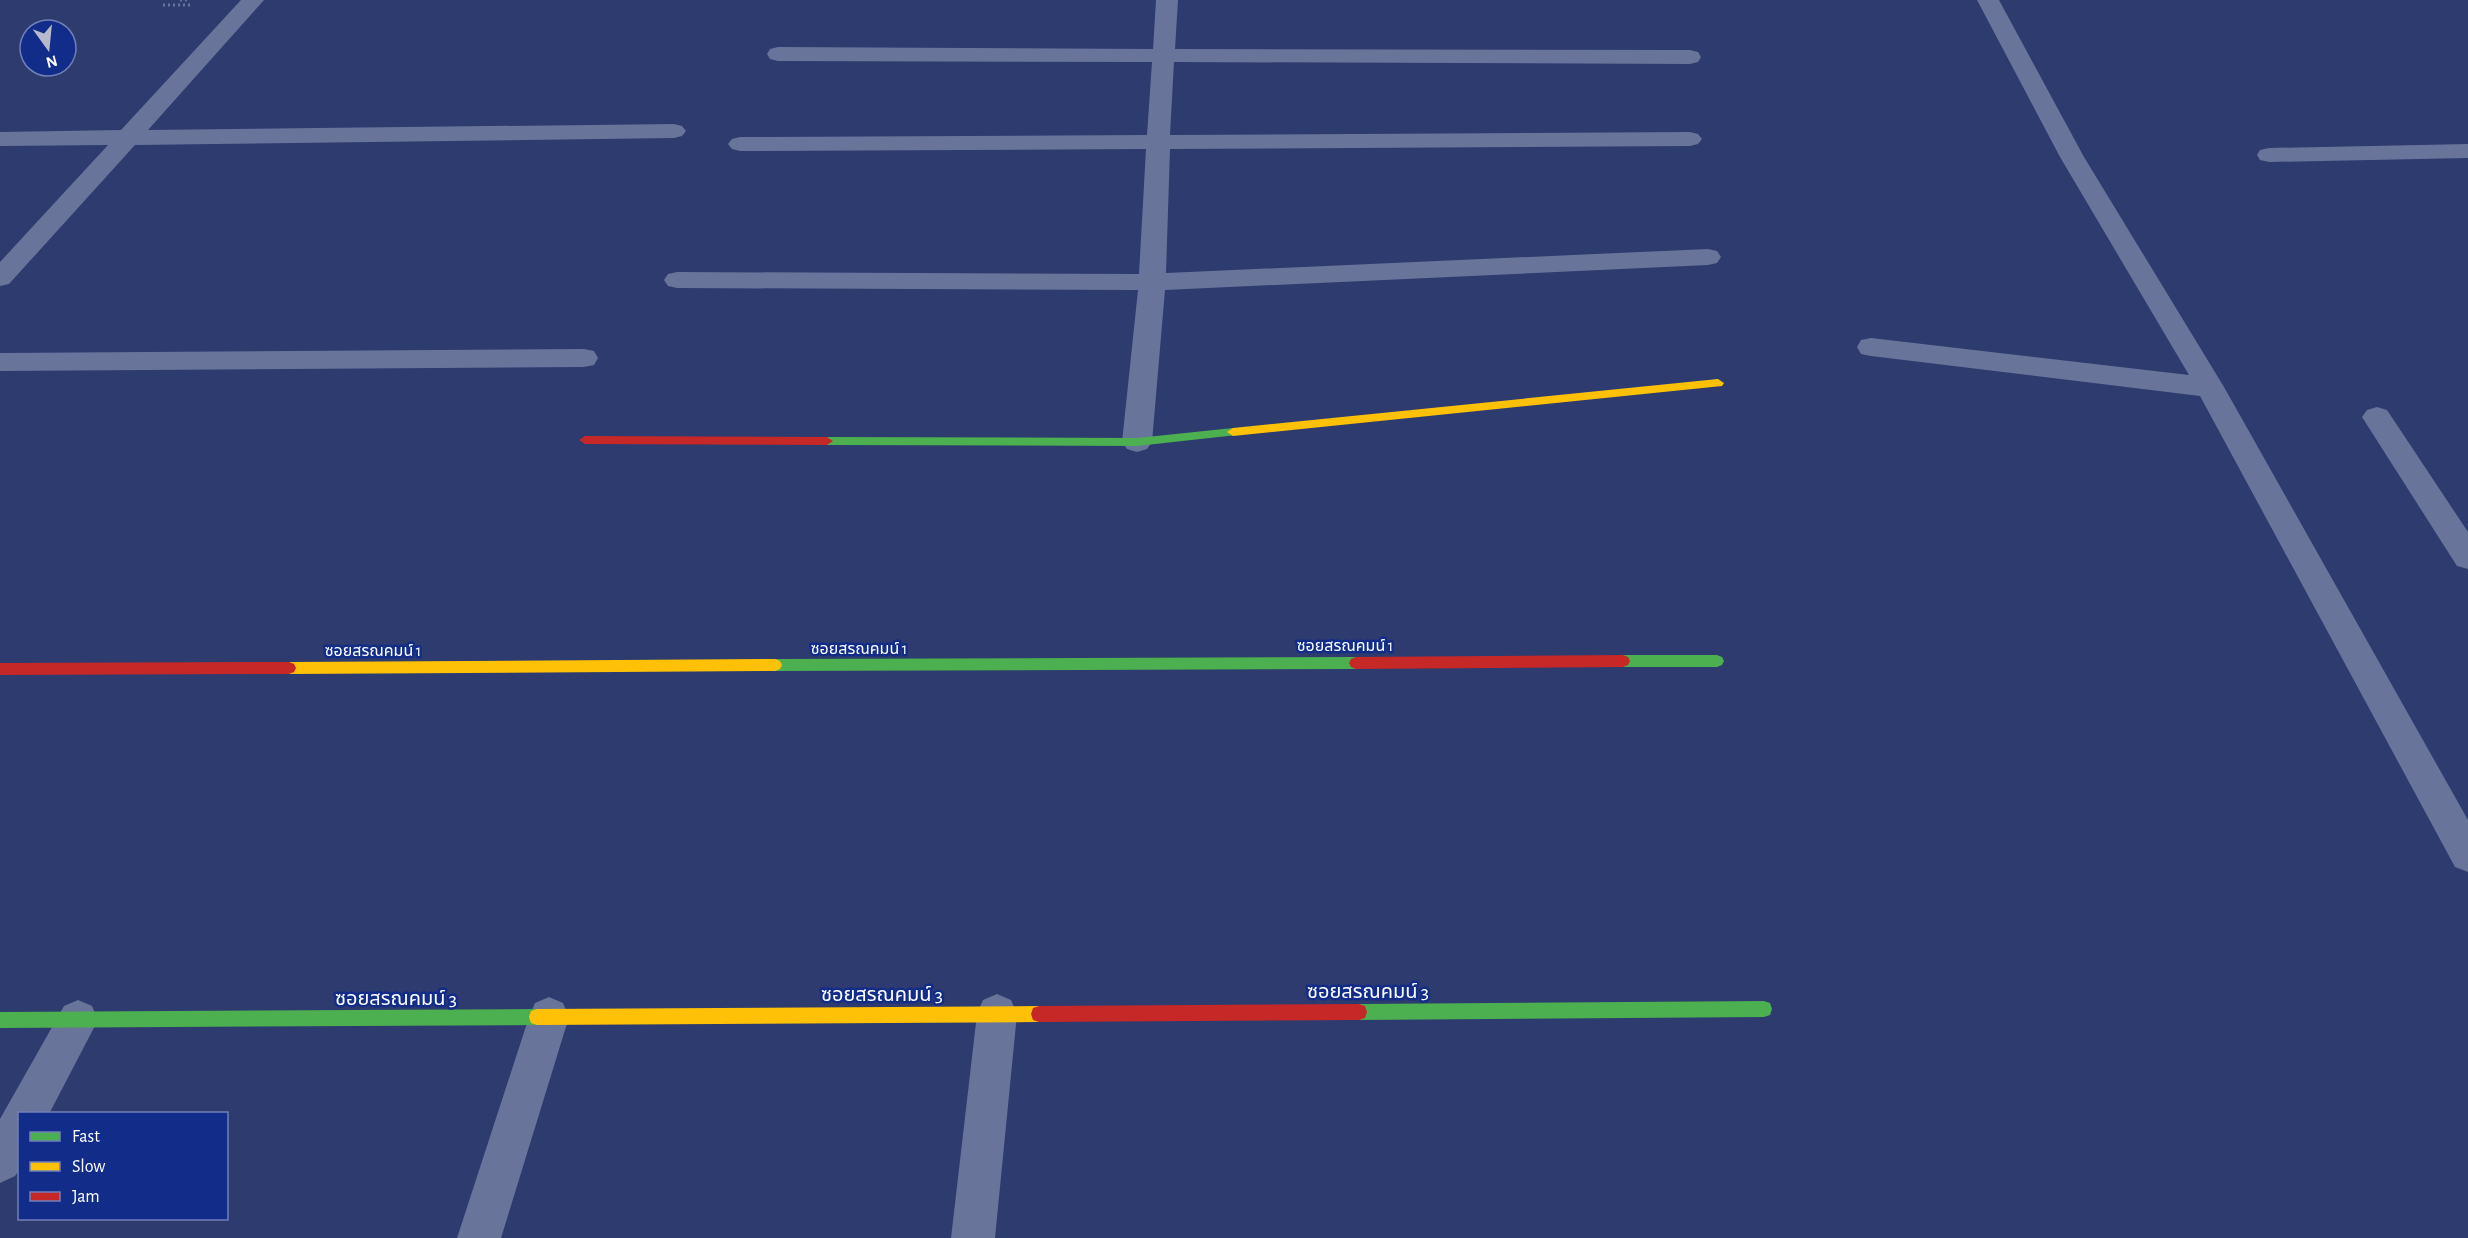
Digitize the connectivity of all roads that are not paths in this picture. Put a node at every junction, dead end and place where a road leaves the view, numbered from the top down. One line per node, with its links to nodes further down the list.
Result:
1 (253, 0): 9 (street)
2 (1167, 0): 5 (street)
3 (1988, 0): 23 (street)
4 (778, 54): 5 (street)
5 (1163, 56): 6 (street); 11 (street)
6 (1690, 57)
7 (674, 131): 9 (street)
8 (0, 139): 9 (street)
9 (127, 139): 16 (street)
10 (1690, 139): 11 (street)
11 (1158, 141): 12 (street); 18 (street)
12 (740, 144)
13 (2468, 151): 14 (street)
14 (2269, 155)
15 (1708, 257): 18 (street)
16 (0, 278)
17 (677, 280): 18 (street)
18 (1152, 282): 26 (street)
19 (1871, 347): 23 (street)
20 (584, 358): 21 (street)
21 (0, 362)
22 (1718, 383): 26 (street)
23 (2210, 387): 30 (street)
24 (2378, 417): 27 (street)
25 (585, 440): 26 (street)
26 (1137, 442)
27 (2468, 557)
28 (1717, 661): 29 (street, ซอยสรณคมน์ 1)
29 (0, 669)
30 (2468, 855)
31 (1764, 1009): 32 (street, ซอยสรณคมน์ 3)
32 (997, 1014): 33 (street, ซอยสรณคมน์ 3); 40 (street)
33 (549, 1017): 35 (street, ซอยสรณคมน์ 3); 39 (street)
34 (0, 1020): 35 (street, ซอยสรณคมน์ 3)
35 (78, 1020): 36 (street)
36 (27, 1112)
37 (18, 1129): 38 (street)
38 (0, 1161)
39 (479, 1238)
40 (973, 1238)

